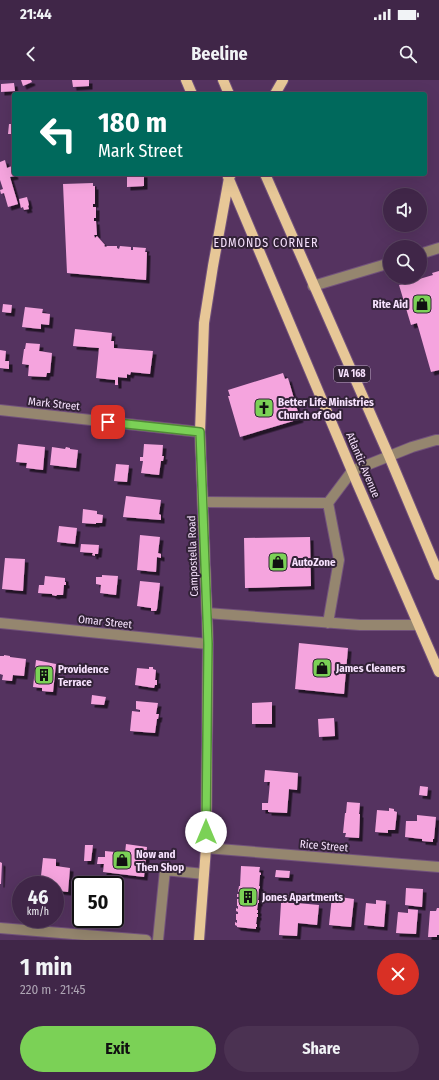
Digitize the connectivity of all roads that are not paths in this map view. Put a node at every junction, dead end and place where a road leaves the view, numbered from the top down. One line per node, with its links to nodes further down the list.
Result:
1 (186, 80): 4 (main road)
2 (223, 80): 5 (main road)
3 (283, 80): 6 (main road)
4 (191, 92)
5 (228, 92)
6 (276, 92)
7 (229, 176): 15 (main road, Campostella Road)
8 (229, 176): 18 (main road, Atlantic Avenue)
9 (266, 176): 13 (main road, VA 168)
10 (439, 248): 11 (street)
11 (427, 252)
12 (383, 265): 13 (street)
13 (313, 286): 17 (main road, VA 168)
14 (0, 410): 15 (street, Mark Street)
15 (200, 432): 19 (main road, Campostella Road)
16 (439, 440): 17 (street)
17 (388, 456): 18 (street); 21 (main road, VA 168)
18 (352, 471): 20 (street); 25 (main road, Atlantic Avenue)
19 (203, 502): 20 (street); 22 (main road, Campostella Road)
20 (328, 503): 24 (street)
21 (439, 575)
22 (207, 613): 24 (street); 26 (main road, Campostella Road)
23 (0, 623): 26 (street, Omar Street)
24 (328, 623): 25 (street)
25 (418, 625): 27 (main road, Atlantic Avenue)
26 (208, 644): 28 (main road, Campostella Road)
27 (439, 672)
28 (206, 848): 29 (street, Rice Street); 30 (main road, Campostella Road)
29 (439, 868)
30 (204, 874): 33 (street); 34 (main road, Campostella Road)
31 (0, 928): 32 (street)
32 (146, 940)
33 (158, 940)
34 (199, 940)

